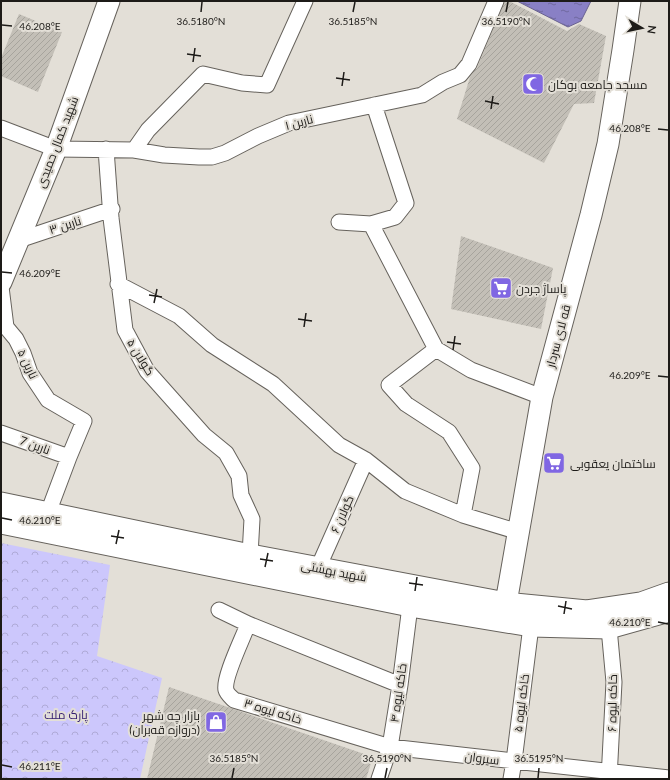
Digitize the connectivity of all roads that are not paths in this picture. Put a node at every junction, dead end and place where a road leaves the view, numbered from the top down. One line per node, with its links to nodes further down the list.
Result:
1 (108, 1): 7 (main road, شهید کمال حمیدی)
2 (305, 1): 9 (street)
3 (496, 1): 5 (street, نارین ۱)
4 (630, 1): 18 (main road, قه لای سردار)
5 (374, 104): 9 (street, نارین ۱); 12 (street)
6 (1, 128): 7 (street)
7 (56, 149): 8 (street, نارین ۱); 13 (main road, شهید کمال حمیدی)
8 (106, 149): 9 (street, نارین ۱); 10 (street, گولان ۵)
9 (134, 150)
10 (112, 209): 13 (street, نارین ۳); 15 (street, گولان ۵)
11 (339, 222): 12 (street)
12 (372, 224): 17 (street)
13 (19, 240): 14 (main road, شهید کمال حمیدی)
14 (1, 282)
15 (118, 284): 21 (street); 27 (street, گولان ۵)
16 (1, 287): 20 (street, نارین ۵)
17 (436, 350): 18 (street); 24 (street)
18 (542, 397): 26 (main road, قه لای سردار)
19 (1, 433): 20 (street, نارین 7)
20 (69, 457): 23 (street)
21 (366, 460): 24 (street); 28 (street, گولان ۶)
22 (1, 503): 23 (main road, شهید بهشتی)
23 (48, 513): 27 (main road, شهید بهشتی)
24 (463, 515): 26 (street)
25 (1, 523): 31 (main road, شهید بهشتی)
26 (519, 532): 30 (main road, قه لای سردار)
27 (250, 555): 28 (main road, شهید بهشتی)
28 (318, 568): 30 (main road, شهید بهشتی)
29 (669, 593): 30 (main road, شهید بهشتی)
30 (506, 603)
31 (410, 606): 35 (main road, شهید بهشتی); 37 (street, خاکه لیوه ۴)
32 (219, 610): 34 (street)
33 (669, 612): 36 (main road, شهید بهشتی)
34 (248, 624): 37 (street); 38 (street, خاکه لیوه ۳)
35 (531, 626): 36 (main road, شهید بهشتی); 39 (street, خاکه لیوه ۵)
36 (609, 628): 40 (street, خاکه لیوه ۶)
37 (400, 685): 38 (street, خاکه لیوه ۴)
38 (390, 746): 39 (street, سیروان); 42 (street, خاکه لیوه ۴)
39 (514, 762): 40 (street, سیروان); 43 (street, خاکه لیوه ۵)
40 (609, 775): 41 (street, سیروان)
41 (669, 778)
42 (379, 779)
43 (511, 779)

